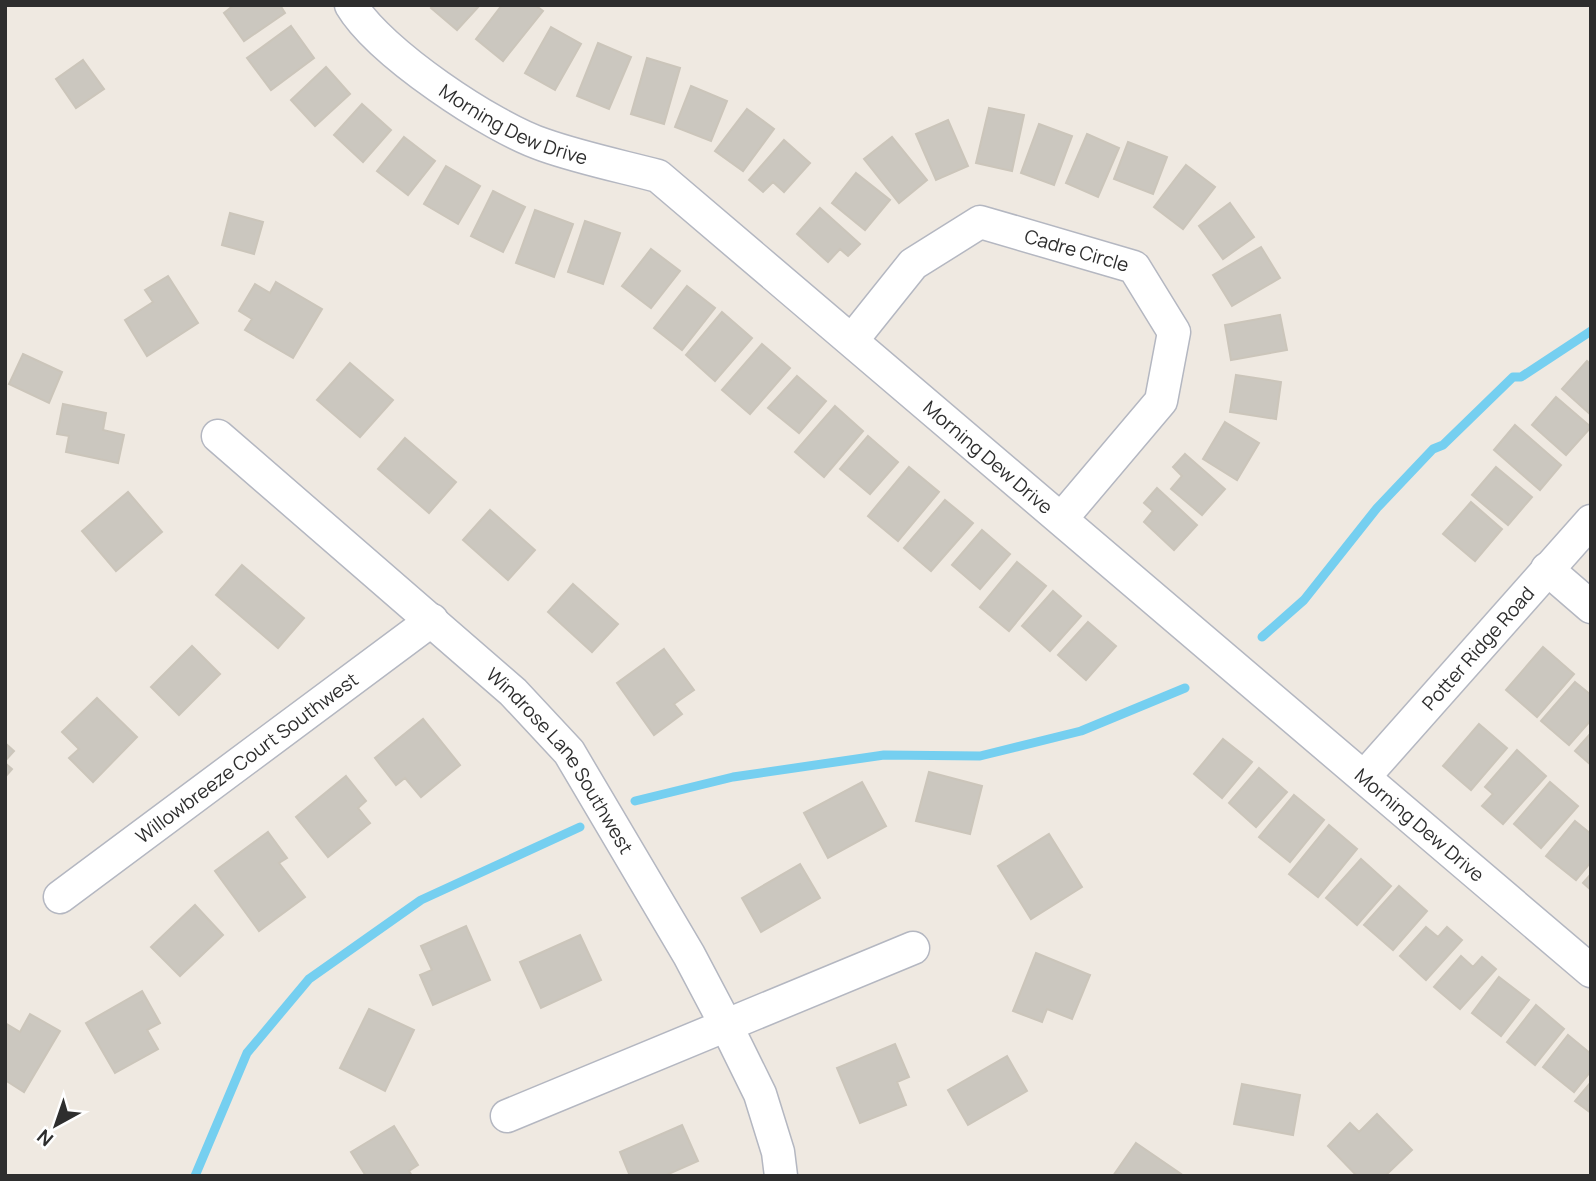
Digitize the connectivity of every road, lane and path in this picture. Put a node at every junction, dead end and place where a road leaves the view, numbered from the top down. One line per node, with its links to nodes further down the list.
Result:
1 (351, 5): 2 (street, Morning Dew Drive)
2 (853, 340): 4 (street, Morning Dew Drive); 4 (street, Cadre Circle)
3 (218, 436): 8 (street, Windrose Lane Southwest)
4 (1062, 518): 9 (street, Morning Dew Drive)
5 (1591, 521): 6 (street, Potter Ridge Road)
6 (1547, 569): 7 (street); 9 (street, Potter Ridge Road)
7 (1591, 607)
8 (432, 620): 10 (street, Willowbreeze Court Southwest); 13 (street, Windrose Lane Southwest)
9 (1364, 777): 12 (street, Morning Dew Drive)
10 (60, 897)
11 (913, 948): 13 (street)
12 (1591, 971)
13 (727, 1027): 14 (street); 15 (street, Windrose Lane Southwest)
14 (507, 1116)
15 (781, 1176)

